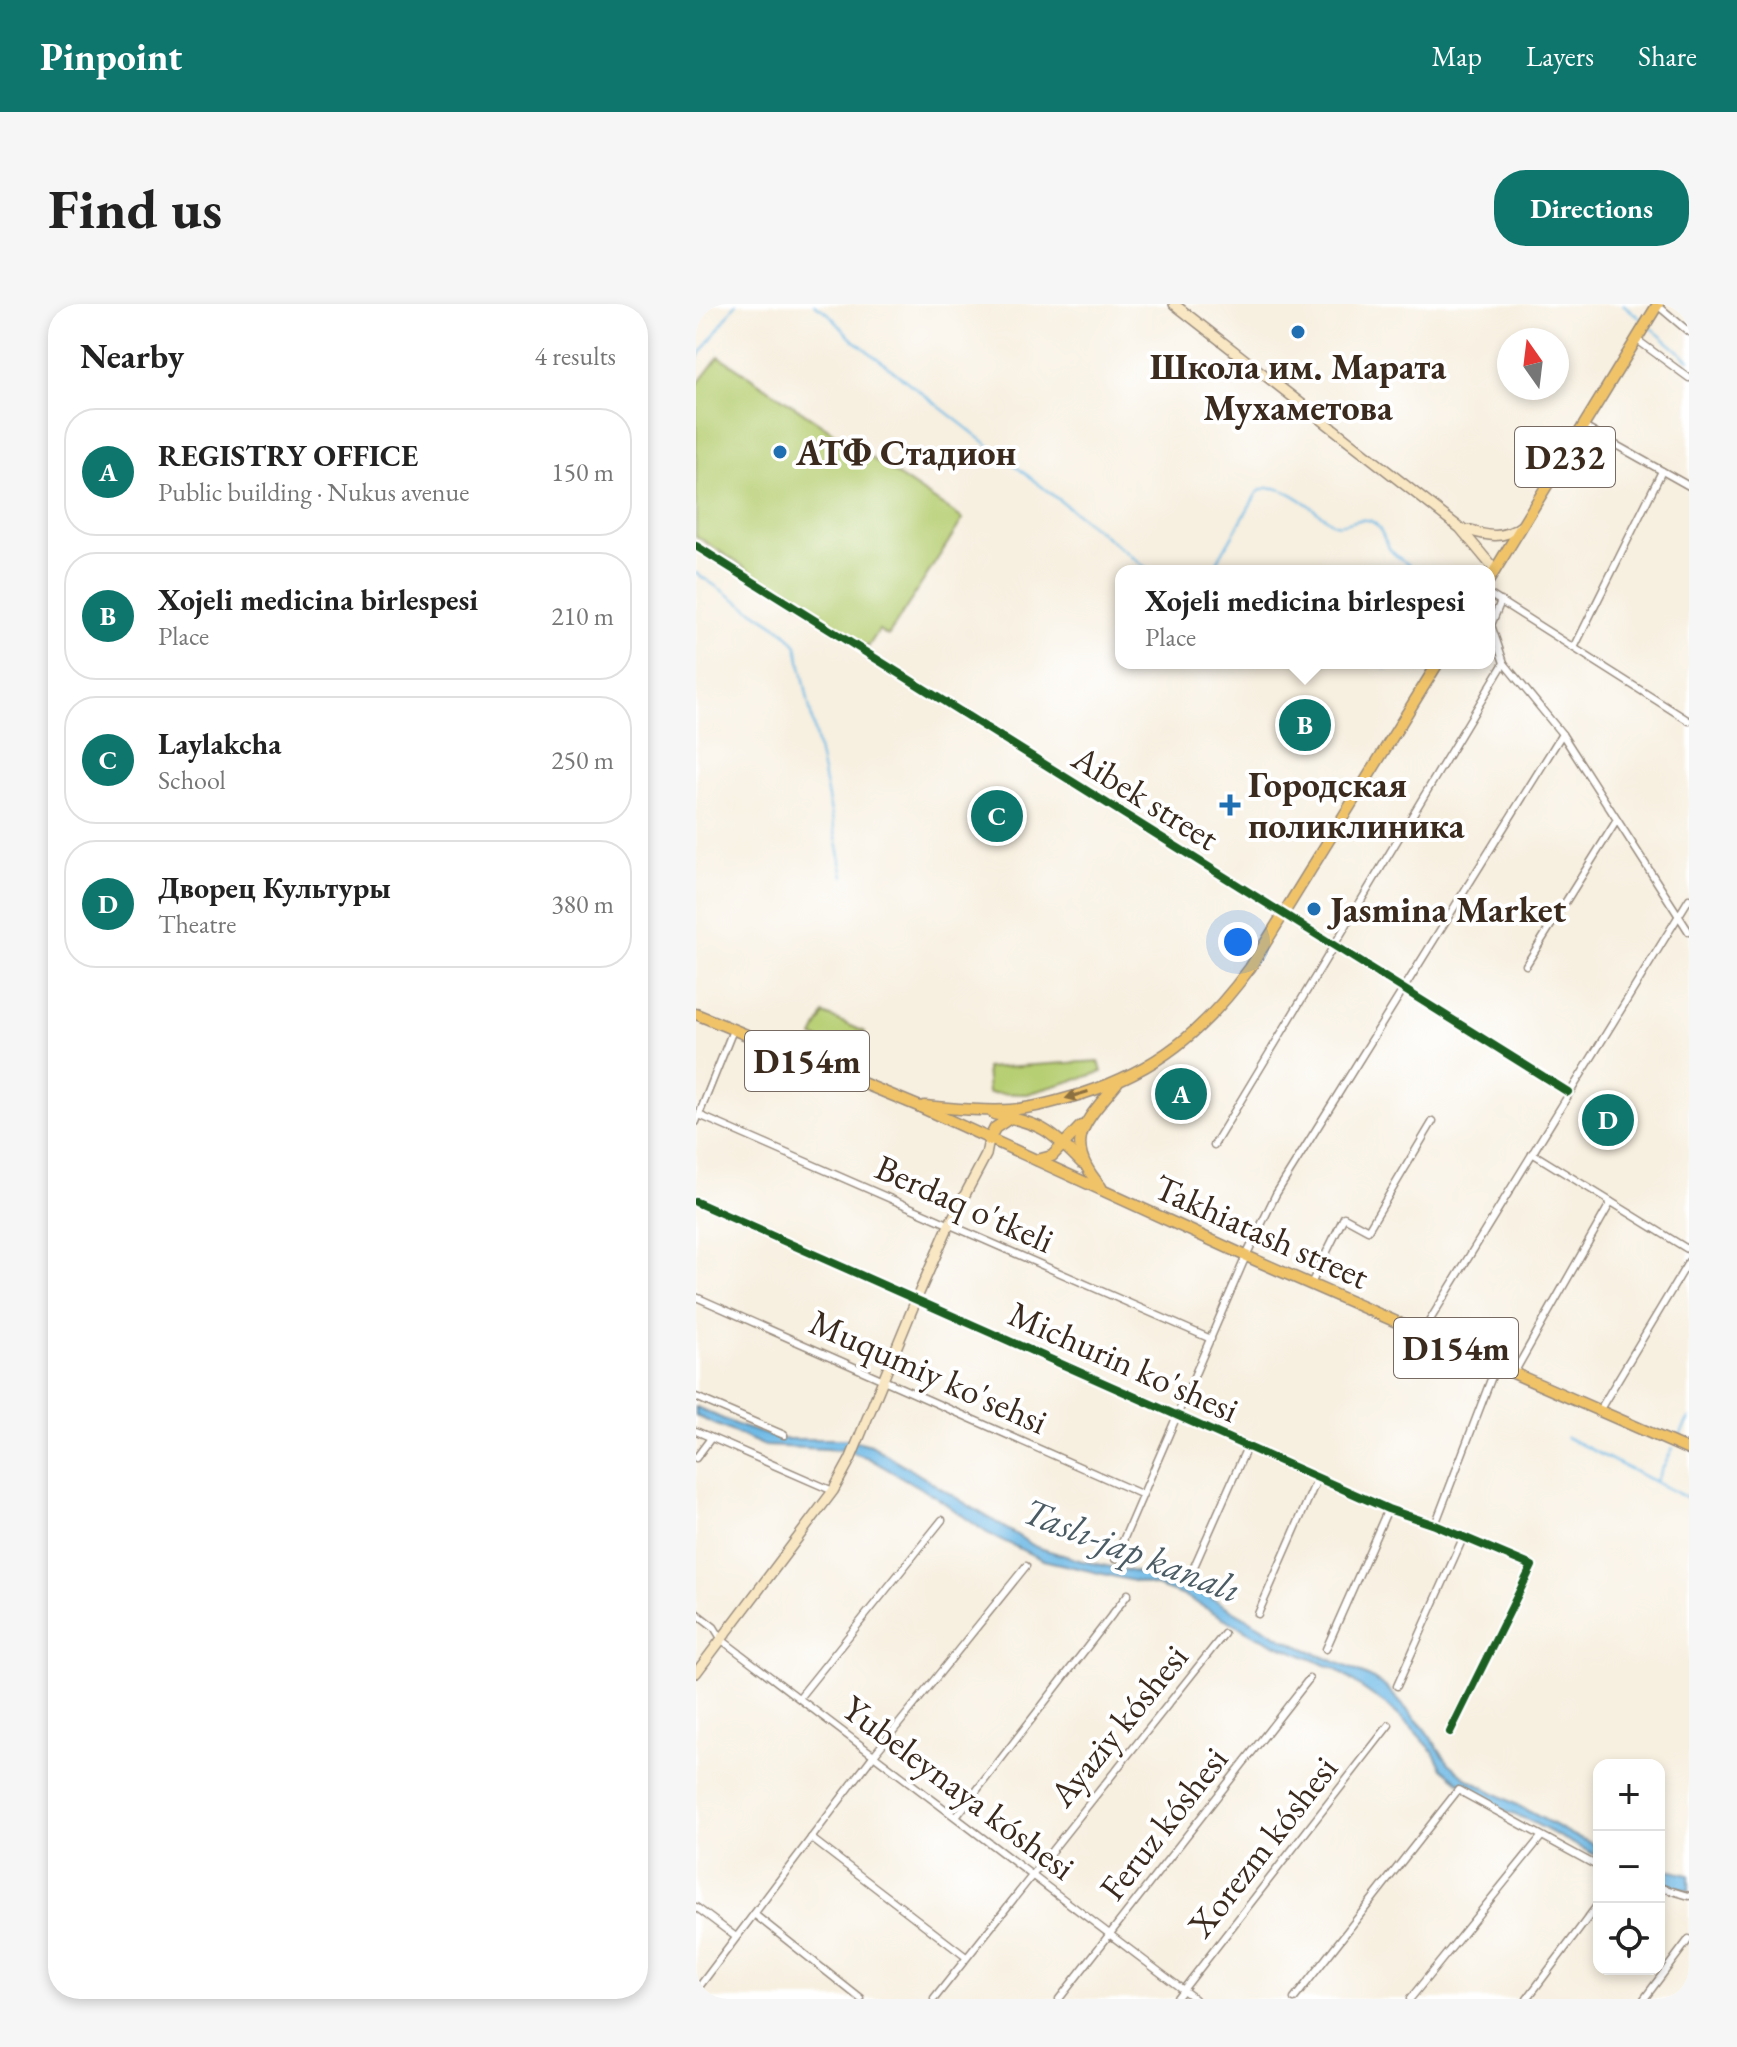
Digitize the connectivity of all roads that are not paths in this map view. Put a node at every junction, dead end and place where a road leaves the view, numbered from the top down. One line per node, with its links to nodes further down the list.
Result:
1 (701, 304): 4 (street)
2 (1174, 304): 12 (street)
3 (1656, 307): 5 (street); 6 (main road, D232)
4 (696, 311)
5 (1689, 332)
6 (1638, 336): 7 (street); 8 (main road, D232)
7 (1689, 378)
8 (1584, 427): 9 (street); 11 (main road, D232)
9 (1662, 471): 10 (street); 20 (street)
10 (1689, 486)
11 (1523, 524): 12 (street); 15 (main road, D232)
12 (1460, 528): 14 (street)
13 (696, 546): 27 (street, Aibek street)
14 (1485, 565)
15 (1495, 570)
16 (1495, 598): 17 (street)
17 (1501, 601): 18 (street); 20 (street)
18 (1495, 615)
19 (1495, 637): 21 (street)
20 (1574, 648): 23 (street)
21 (1504, 663): 24 (street); 30 (street)
22 (1434, 669): 27 (main road)
23 (1689, 721)
24 (1562, 734): 25 (street); 32 (street)
25 (1617, 820): 28 (street); 31 (street)
26 (1689, 899): 28 (street)
27 (1284, 915): 30 (street, Aibek street); 35 (main road)
28 (1678, 916): 29 (street); 36 (street)
29 (1689, 932)
30 (1334, 945): 32 (street, Aibek street); 46 (street)
31 (1526, 965)
32 (1403, 988): 36 (street, Aibek street); 55 (street)
33 (696, 1014): 34 (main road, D154m)
34 (733, 1030): 37 (main road, D154m); 41 (street)
35 (1117, 1083): 38 (main road, one-way to 38); 42 (main road)
36 (1568, 1092): 47 (street)
37 (918, 1106): 39 (main road); 44 (main road, D154m)
38 (1037, 1106): 39 (main road); 40 (main road)
39 (975, 1110): 40 (main road)
40 (1010, 1118): 44 (main road); 45 (main road)
41 (697, 1119): 53 (street, Berdaq o'tkeli)
42 (1085, 1121): 45 (main road); 49 (main road)
43 (1433, 1121): 57 (street)
44 (989, 1140): 48 (main road, Takhiatash street / D154m); 53 (street)
45 (1064, 1144): 48 (main road); 49 (main road)
46 (1214, 1145)
47 (1532, 1153): 52 (street); 60 (street)
48 (1037, 1160): 50 (main road, Takhiatash street / D154m)
49 (1083, 1164): 50 (main road)
50 (1105, 1192): 55 (main road, Takhiatash street / D154m)
51 (696, 1202): 59 (street, Michurin ko'shesi)
52 (1611, 1202): 54 (street); 63 (street)
53 (949, 1225): 59 (street); 61 (street, Berdaq o'tkeli)
54 (1689, 1250)
55 (1246, 1256): 57 (main road, Takhiatash street / D154m); 61 (street)
56 (1689, 1261): 66 (street)
57 (1311, 1284): 60 (main road, Takhiatash street / D154m)
58 (696, 1297): 64 (street, Muqumiy ko'sehsi)
59 (916, 1300): 64 (street); 67 (street, Michurin ko'shesi)
60 (1422, 1333): 62 (main road, Takhiatash street / D154m)
61 (1211, 1339): 67 (street)
62 (1496, 1366): 63 (main road, Takhiatash street / D154m); 79 (street)
63 (1514, 1373): 66 (main road, Takhiatash street / D154m)
64 (883, 1379): 75 (street); 76 (street, Muqumiy ko'sehsi)
65 (696, 1397): 69 (street)
66 (1599, 1411): 72 (main road, Takhiatash street / D154m)
67 (1177, 1414): 71 (street, Michurin ko'shesi); 76 (street)
68 (696, 1431): 70 (street)
69 (784, 1435)
70 (711, 1438): 73 (street); 75 (street)
71 (1247, 1447): 74 (street, Michurin ko'shesi); 83 (street)
72 (1687, 1450)
73 (696, 1458)
74 (1318, 1477): 77 (street, Michurin ko'shesi); 86 (street)
75 (833, 1491): 88 (street)
76 (1141, 1494): 81 (street)
77 (1388, 1509): 79 (street, Michurin ko'shesi); 89 (street)
78 (942, 1520): 93 (street)
79 (1435, 1525): 80 (street, Michurin ko'shesi)
80 (1463, 1538): 92 (street); 95 (street, Michurin ko'shesi)
81 (1115, 1559)
82 (1026, 1566): 96 (street)
83 (1189, 1578)
84 (1128, 1594): 97 (street)
85 (696, 1613): 88 (street, Yubeleynaya kóshesi)
86 (1258, 1614)
87 (1224, 1634): 101 (street, Ayaziy kóshesi)
88 (722, 1640): 90 (street); 93 (street, Yubeleynaya kóshesi)
89 (1326, 1649)
90 (696, 1673)
91 (1309, 1679): 107 (street, Feruz kóshesi)
92 (1397, 1686)
93 (799, 1698): 96 (street, Yubeleynaya kóshesi)
94 (1389, 1725): 111 (street, Xorezm kóshesi)
95 (1450, 1732)
96 (873, 1756): 97 (street, Yubeleynaya kóshesi); 99 (street)
97 (957, 1816): 101 (street, Yubeleynaya kóshesi)
98 (1541, 1837): 100 (street); 119 (street); 120 (street)
99 (811, 1838): 106 (street); 110 (street)
100 (1593, 1864)
101 (1032, 1875): 107 (street, Yubeleynaya kóshesi); 110 (street, Ayaziy kóshesi)
102 (1665, 1889): 103 (street)
103 (1689, 1896)
104 (696, 1907): 108 (street)
105 (1593, 1911): 121 (street)
106 (754, 1914): 108 (street); 114 (street)
107 (1109, 1935): 111 (street, Yubeleynaya kóshesi); 116 (street, Feruz kóshesi)
108 (736, 1937): 112 (street)
109 (1689, 1939): 122 (street)
110 (966, 1957): 115 (street, Ayaziy kóshesi)
111 (1183, 1990): 117 (street, Xorezm kóshesi); 118 (street, Yubeleynaya kóshesi)
112 (696, 1992): 113 (street)
113 (703, 1999)
114 (861, 1999)
115 (934, 1999)
116 (1059, 1999)
117 (1176, 1999)
118 (1195, 1999)
119 (1294, 1999)
120 (1410, 1999)
121 (1527, 1999)
122 (1644, 1999)

